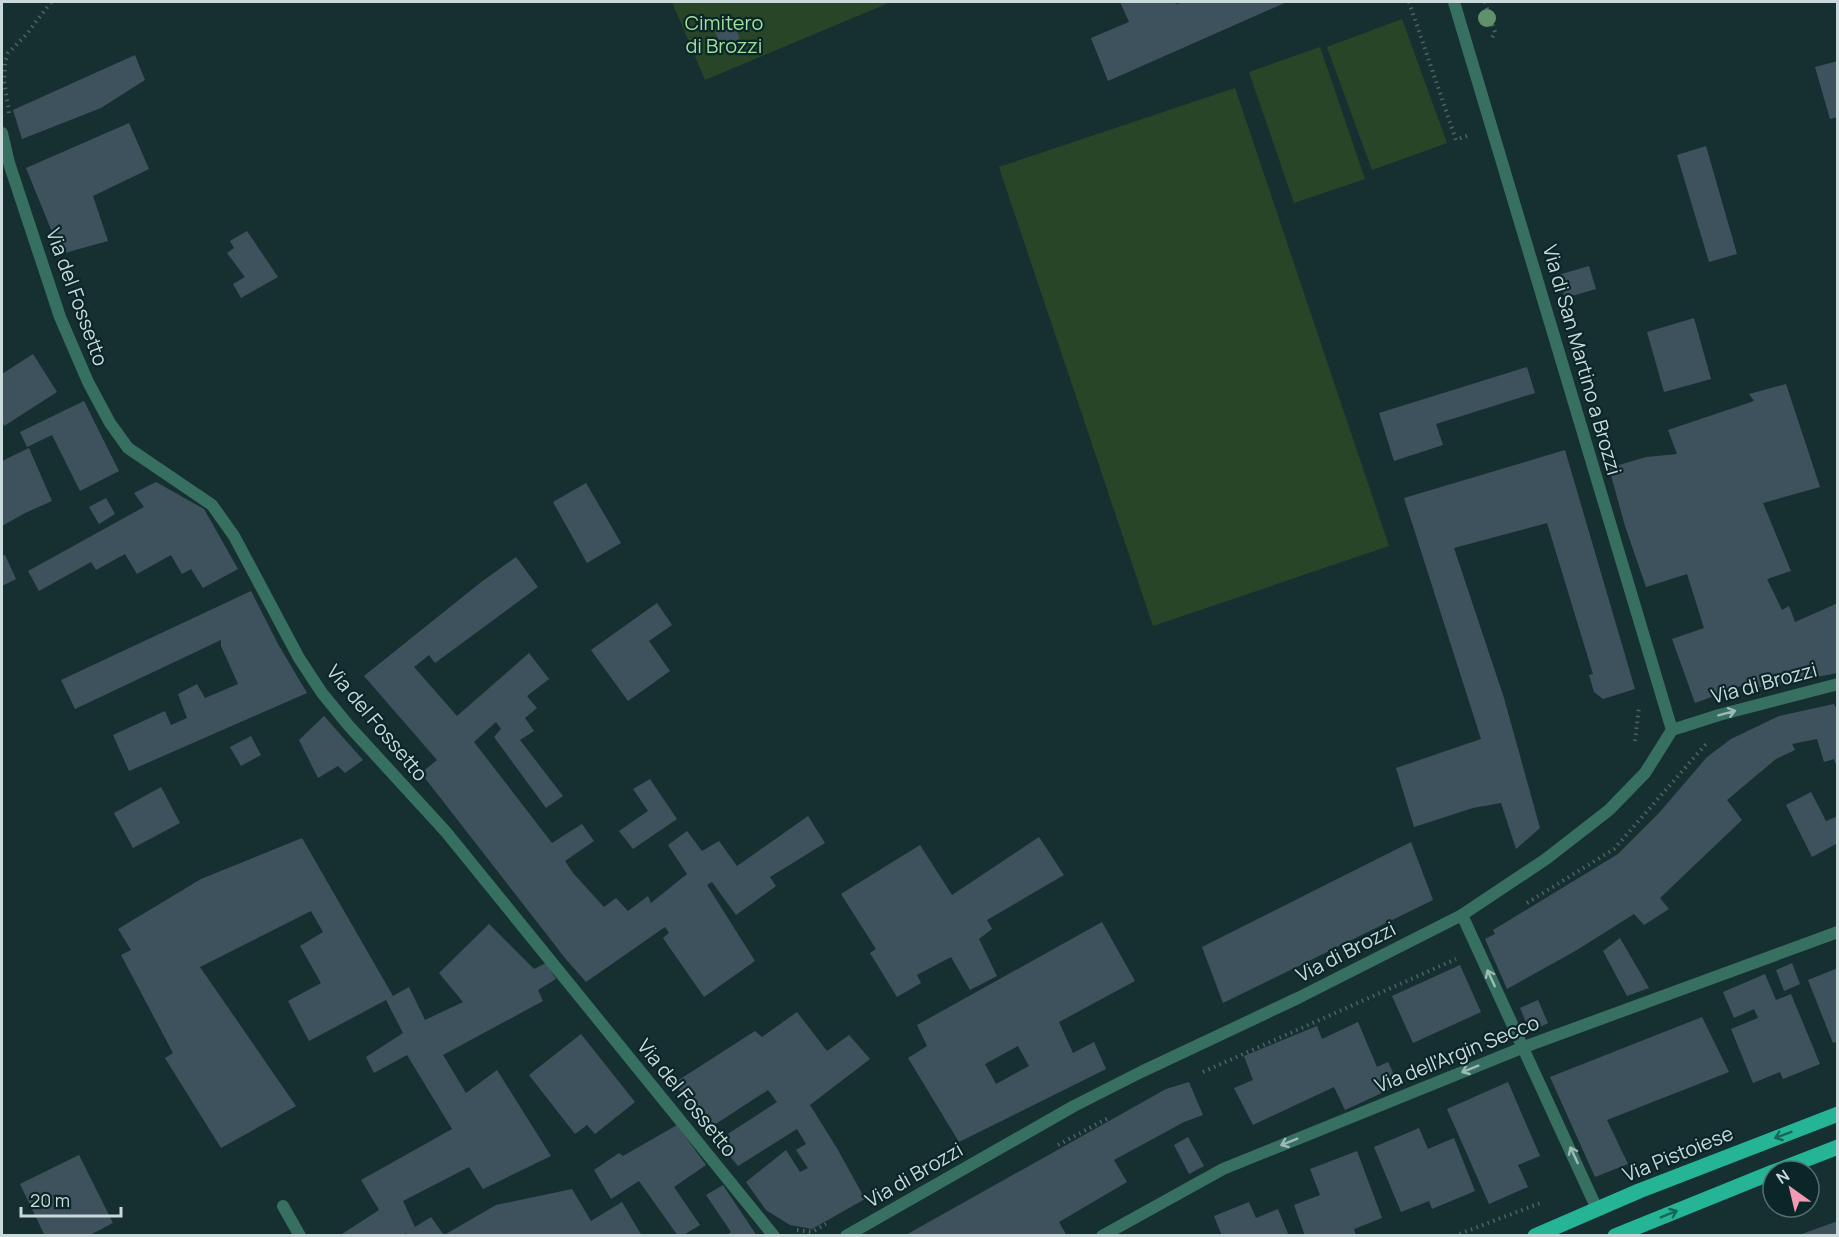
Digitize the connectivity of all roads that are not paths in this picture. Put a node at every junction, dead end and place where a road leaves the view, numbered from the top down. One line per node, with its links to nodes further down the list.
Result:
1 (1454, 2): 4 (street, Via di San Martino a Brozzi)
2 (2, 134): 15 (street, Via del Fossetto)
3 (1838, 684): 4 (street, Via di Brozzi, one-way to 3)
4 (1672, 730): 5 (street, Via di Brozzi)
5 (1462, 915): 7 (street, one-way to 5); 16 (street, Via di Brozzi)
6 (1838, 932): 7 (street, Via dell'Argin Secco)
7 (1524, 1047): 13 (street, one-way to 7); 17 (street, Via dell'Argin Secco, one-way to 17)
8 (1838, 1114): 13 (main road, Via Pistoiese, one-way to 13)
9 (1838, 1147): 10 (main road)
10 (1808, 1159)
11 (1761, 1178): 19 (main road, one-way to 11)
12 (283, 1206): 14 (street)
13 (1597, 1209): 18 (main road, Via Pistoiese)
14 (300, 1236)
15 (774, 1236)
16 (846, 1236)
17 (1102, 1236)
18 (1535, 1236)
19 (1615, 1236)

